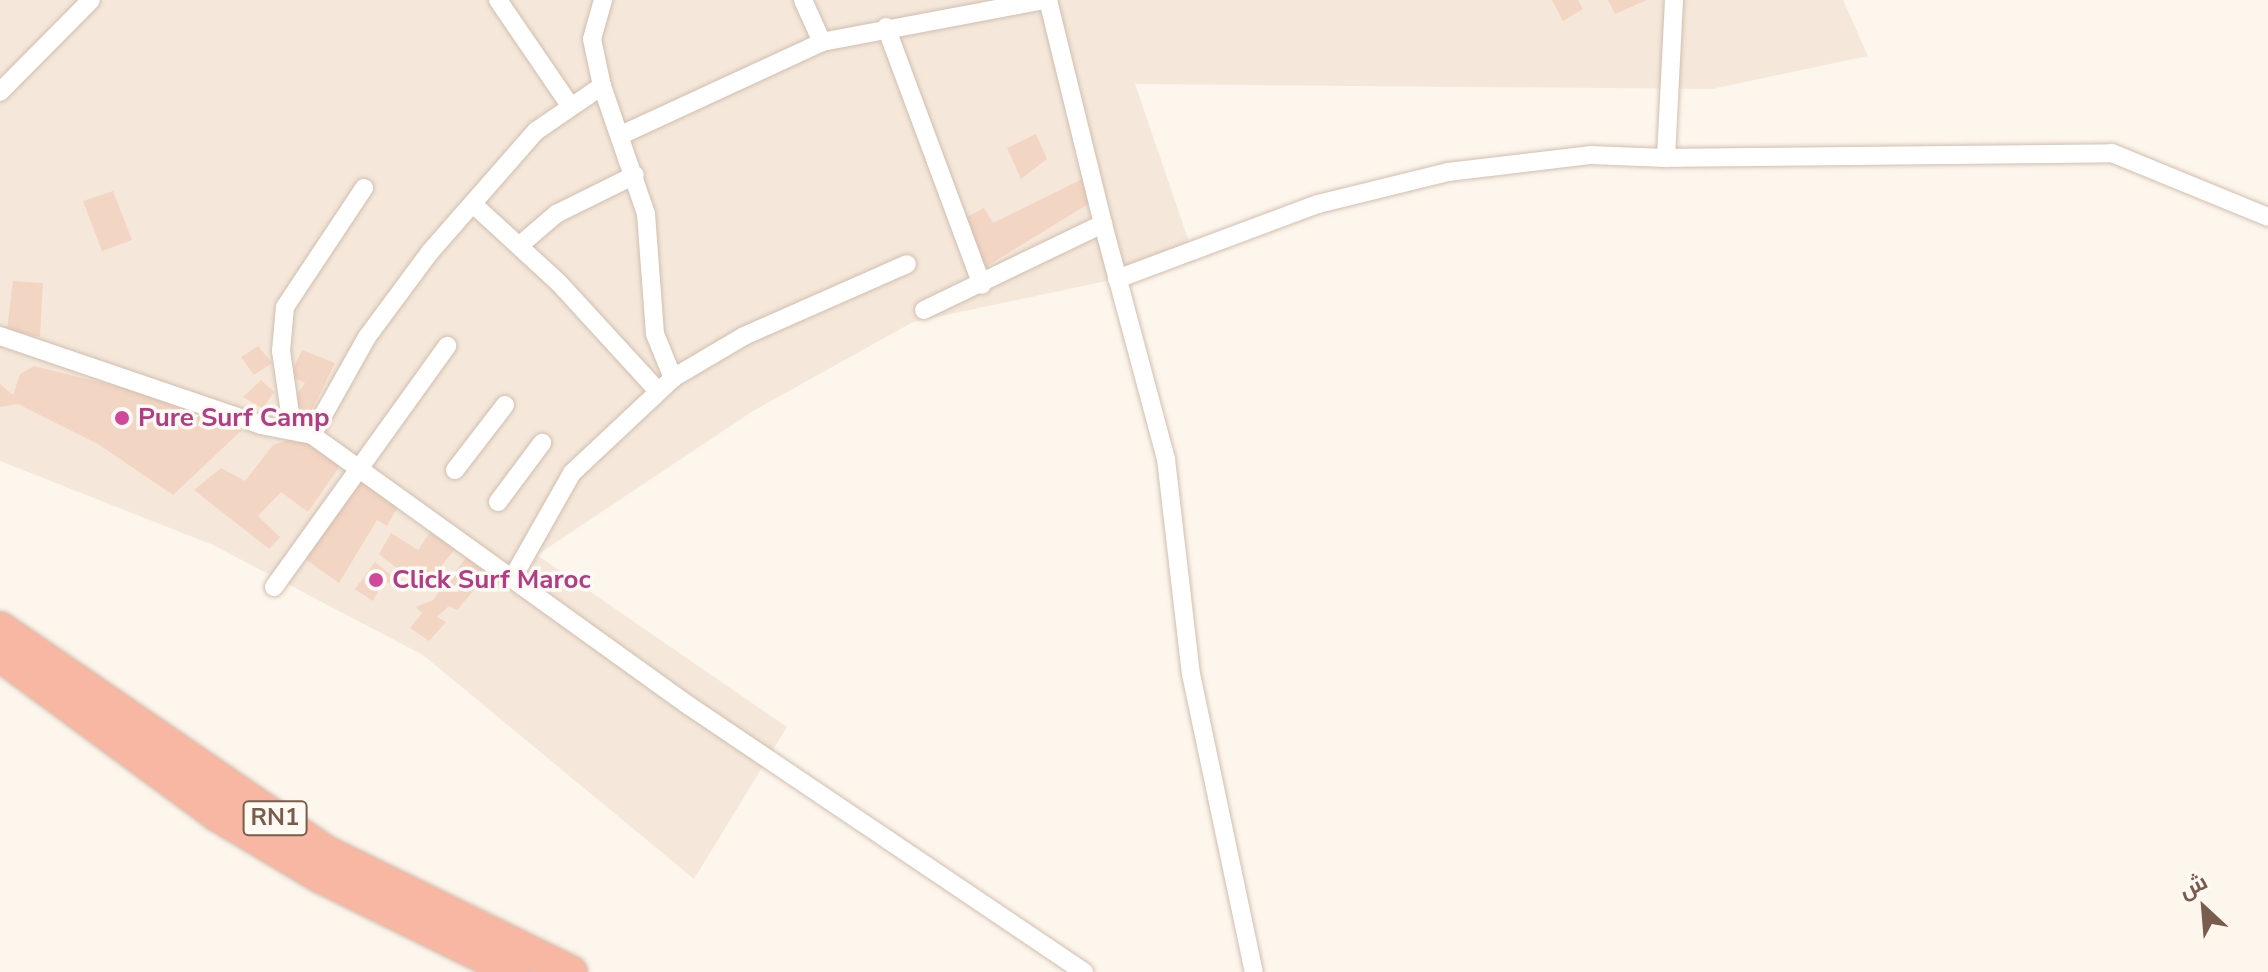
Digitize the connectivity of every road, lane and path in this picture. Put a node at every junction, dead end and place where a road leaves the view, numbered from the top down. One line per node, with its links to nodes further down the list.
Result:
1 (91, 0): 10 (street)
2 (498, 0): 11 (street)
3 (603, 0): 9 (street)
4 (803, 0): 8 (street)
5 (1046, 0): 7 (street); 18 (street)
6 (1674, 0): 13 (street)
7 (886, 27): 8 (street); 22 (street)
8 (822, 42): 12 (street)
9 (602, 86): 11 (street); 12 (street)
10 (0, 92)
11 (569, 104): 16 (street)
12 (621, 135): 14 (street)
13 (1666, 158): 17 (street); 21 (street)
14 (635, 175): 19 (street); 26 (street)
15 (364, 188): 29 (street)
16 (473, 204): 19 (street); 30 (street)
17 (2268, 217)
18 (1103, 224): 21 (street); 22 (street)
19 (520, 245): 27 (street)
20 (907, 264): 26 (street)
21 (1117, 279): 42 (street)
22 (982, 285): 23 (street)
23 (924, 310)
24 (0, 336): 29 (street)
25 (447, 346): 32 (street)
26 (673, 378): 27 (street)
27 (658, 391): 35 (street)
28 (505, 405): 33 (street)
29 (292, 427): 30 (street)
30 (312, 435): 32 (street)
31 (542, 443): 34 (street)
32 (361, 468): 35 (street); 36 (street)
33 (455, 470)
34 (498, 502)
35 (512, 579): 41 (street)
36 (274, 587)
37 (0, 628): 40 (highway, RN1)
38 (0, 655): 39 (highway, RN1)
39 (514, 972)
40 (571, 972)
41 (1084, 972)
42 (1254, 972)

